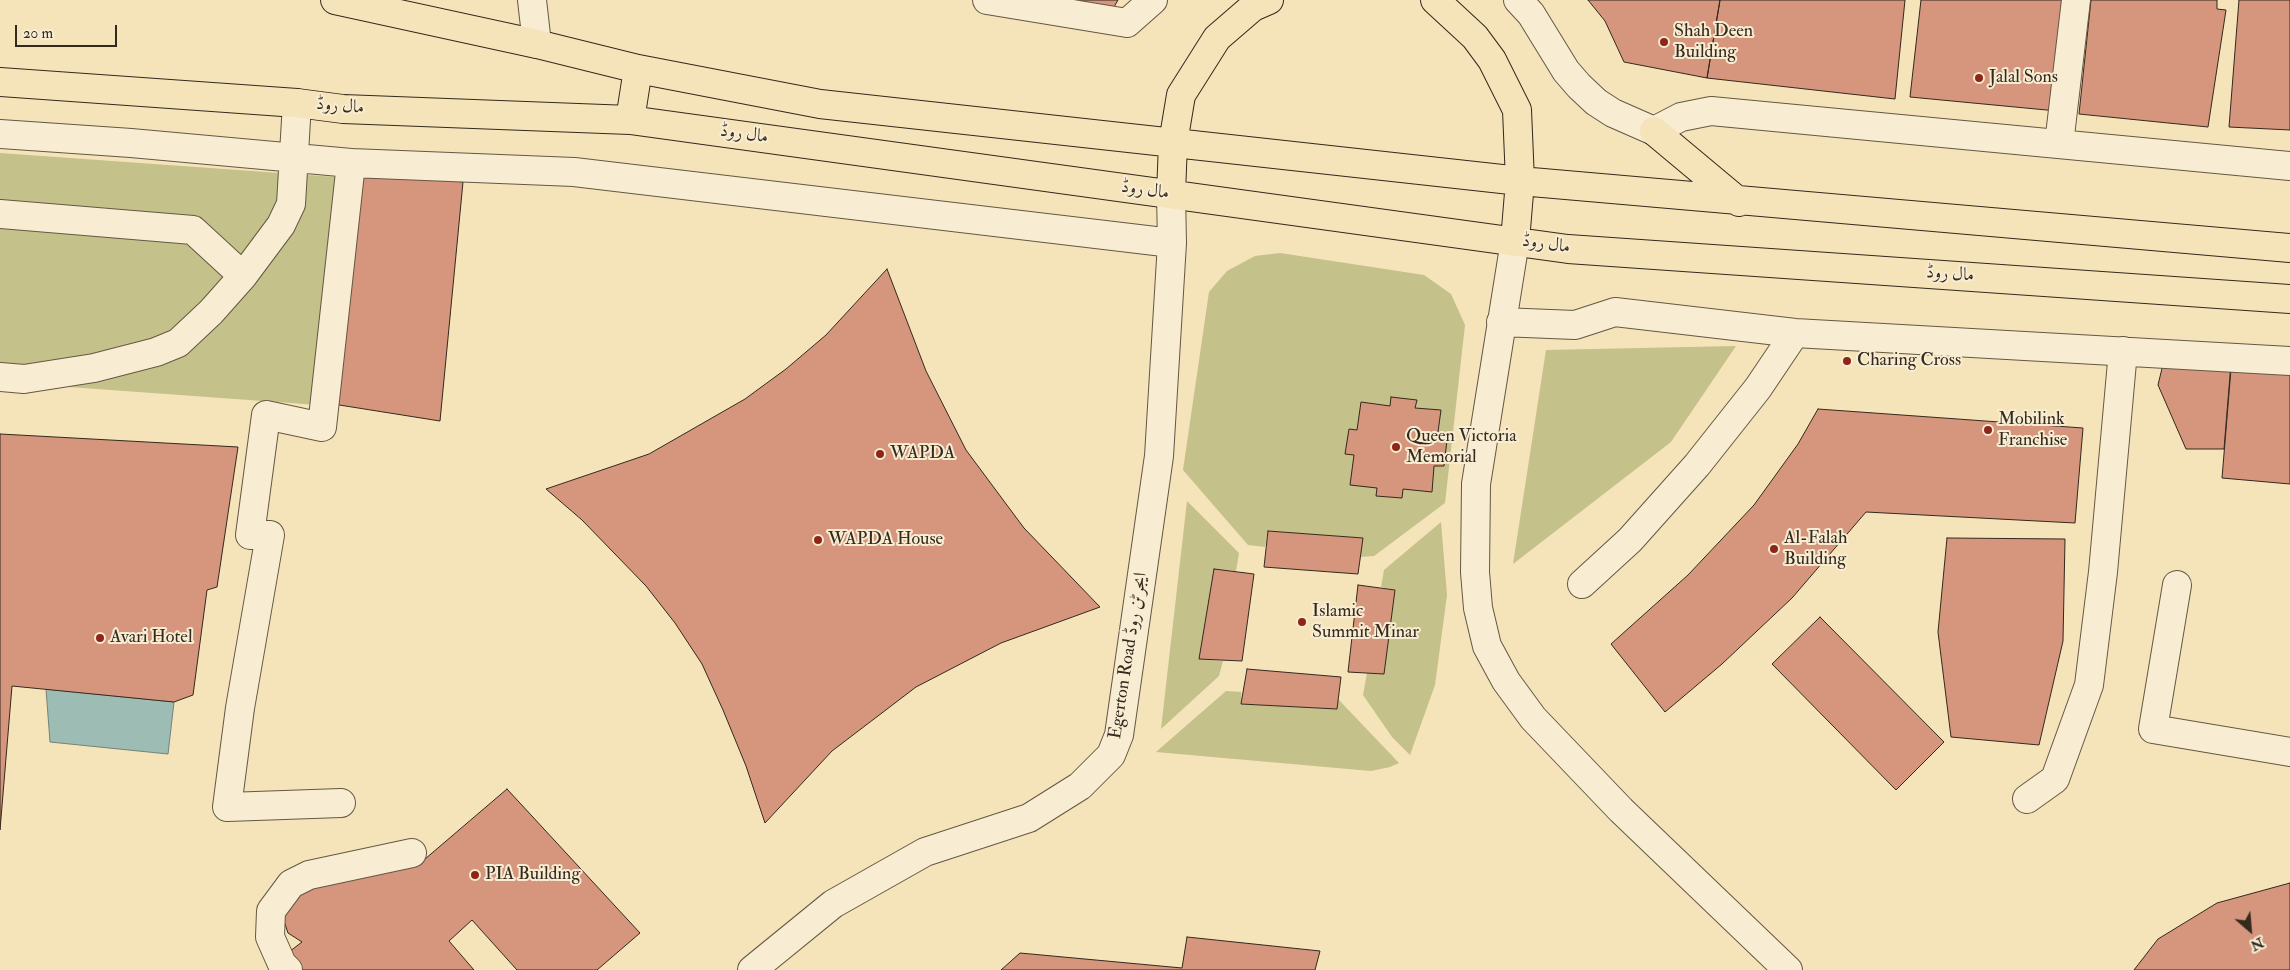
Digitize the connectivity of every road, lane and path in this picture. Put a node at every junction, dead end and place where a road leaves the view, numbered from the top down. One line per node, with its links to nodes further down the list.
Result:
1 (334, 0): 9 (main road)
2 (532, 0): 9 (street)
3 (987, 0): 4 (street)
4 (1153, 0)
5 (1268, 0): 16 (main road)
6 (1435, 0): 21 (main road)
7 (1518, 0): 14 (street)
8 (2076, 0): 17 (street)
9 (537, 44): 10 (main road)
10 (638, 70): 13 (main road); 16 (main road)
11 (0, 82): 12 (main road, مال روڈ)
12 (297, 103): 13 (main road, مال روڈ); 18 (street)
13 (630, 120): 22 (main road, مال روڈ)
14 (1654, 131): 17 (street); 23 (main road)
15 (0, 134): 18 (street)
16 (1173, 143): 21 (main road); 22 (main road)
17 (2059, 144): 20 (street)
18 (294, 157): 19 (street); 28 (street)
19 (351, 163): 26 (street); 39 (street)
20 (2290, 166)
21 (1520, 181): 23 (main road); 25 (main road)
22 (1171, 194): 25 (main road, مال روڈ); 26 (street, Egerton Road ایجرٹن روڈ)
23 (1739, 202): 27 (main road)
24 (0, 214): 28 (street)
25 (1515, 241): 29 (main road, مال روڈ); 30 (street)
26 (1172, 243): 42 (street, Egerton Road ایجرٹن روڈ)
27 (2290, 248)
28 (243, 276): 34 (street)
29 (2290, 299)
30 (1502, 322): 31 (street); 43 (street)
31 (1795, 333): 32 (street); 35 (street)
32 (2123, 351): 33 (street); 38 (street)
33 (2290, 361)
34 (0, 377)
35 (1582, 584)
36 (2177, 585): 37 (street)
37 (2290, 752)
38 (2027, 799)
39 (341, 803)
40 (412, 853): 41 (street)
41 (288, 970)
42 (752, 970)
43 (1788, 970)

